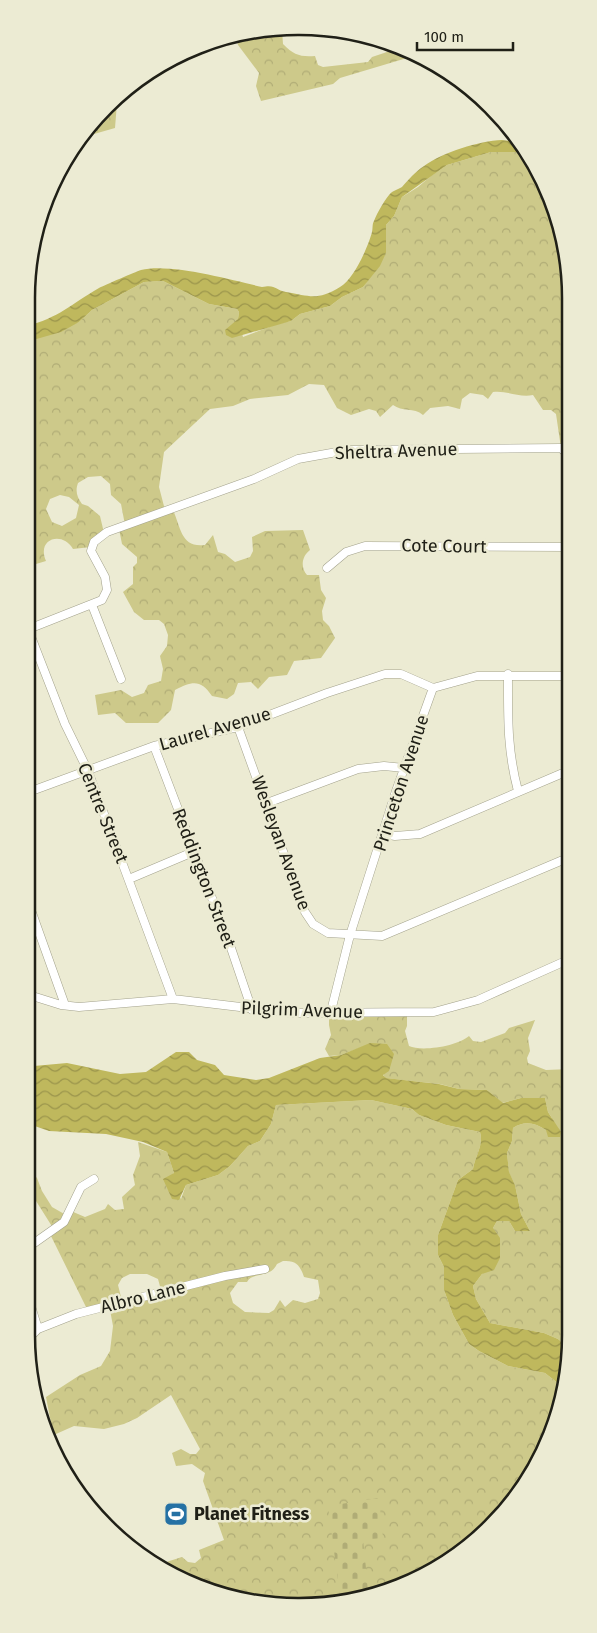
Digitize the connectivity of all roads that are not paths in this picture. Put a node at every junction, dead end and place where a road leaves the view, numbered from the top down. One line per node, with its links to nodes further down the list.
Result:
1 (562, 449): 4 (street, Sheltra Avenue)
2 (562, 547): 3 (street, Cote Court)
3 (326, 568)
4 (92, 605): 5 (street); 9 (street)
5 (35, 627)
6 (35, 650): 14 (street, Centre Street)
7 (508, 674): 8 (street); 10 (street); 17 (street)
8 (562, 676)
9 (121, 679)
10 (433, 688): 11 (street, Laurel Avenue); 13 (street, Princeton Avenue)
11 (238, 727): 12 (street, Laurel Avenue); 18 (street, Wesleyan Avenue)
12 (154, 746): 14 (street, Laurel Avenue); 20 (street, Reddington Street)
13 (404, 768): 18 (street); 19 (street, Princeton Avenue)
14 (88, 771): 16 (street, Laurel Avenue); 22 (street, Centre Street)
15 (562, 773): 17 (street)
16 (35, 789)
17 (518, 791): 19 (street)
18 (267, 803): 24 (street, Wesleyan Avenue)
19 (384, 834): 24 (street, Princeton Avenue)
20 (193, 852): 22 (street); 29 (street, Reddington Street)
21 (562, 860): 24 (street, Wesleyan Avenue)
22 (129, 879): 27 (street, Centre Street)
23 (35, 921): 28 (street)
24 (350, 935): 30 (street, Princeton Avenue)
25 (562, 963): 30 (street, Pilgrim Avenue)
26 (35, 997): 28 (street, Pilgrim Avenue)
27 (173, 999): 28 (street, Pilgrim Avenue); 29 (street, Pilgrim Avenue)
28 (65, 1005)
29 (252, 1010): 30 (street, Pilgrim Avenue)
30 (331, 1011)
31 (94, 1179): 32 (street)
32 (35, 1242)
33 (265, 1269): 35 (street, Albro Lane)
34 (35, 1319): 35 (street)
35 (38, 1329): 36 (street, Albro Lane)
36 (35, 1332)

